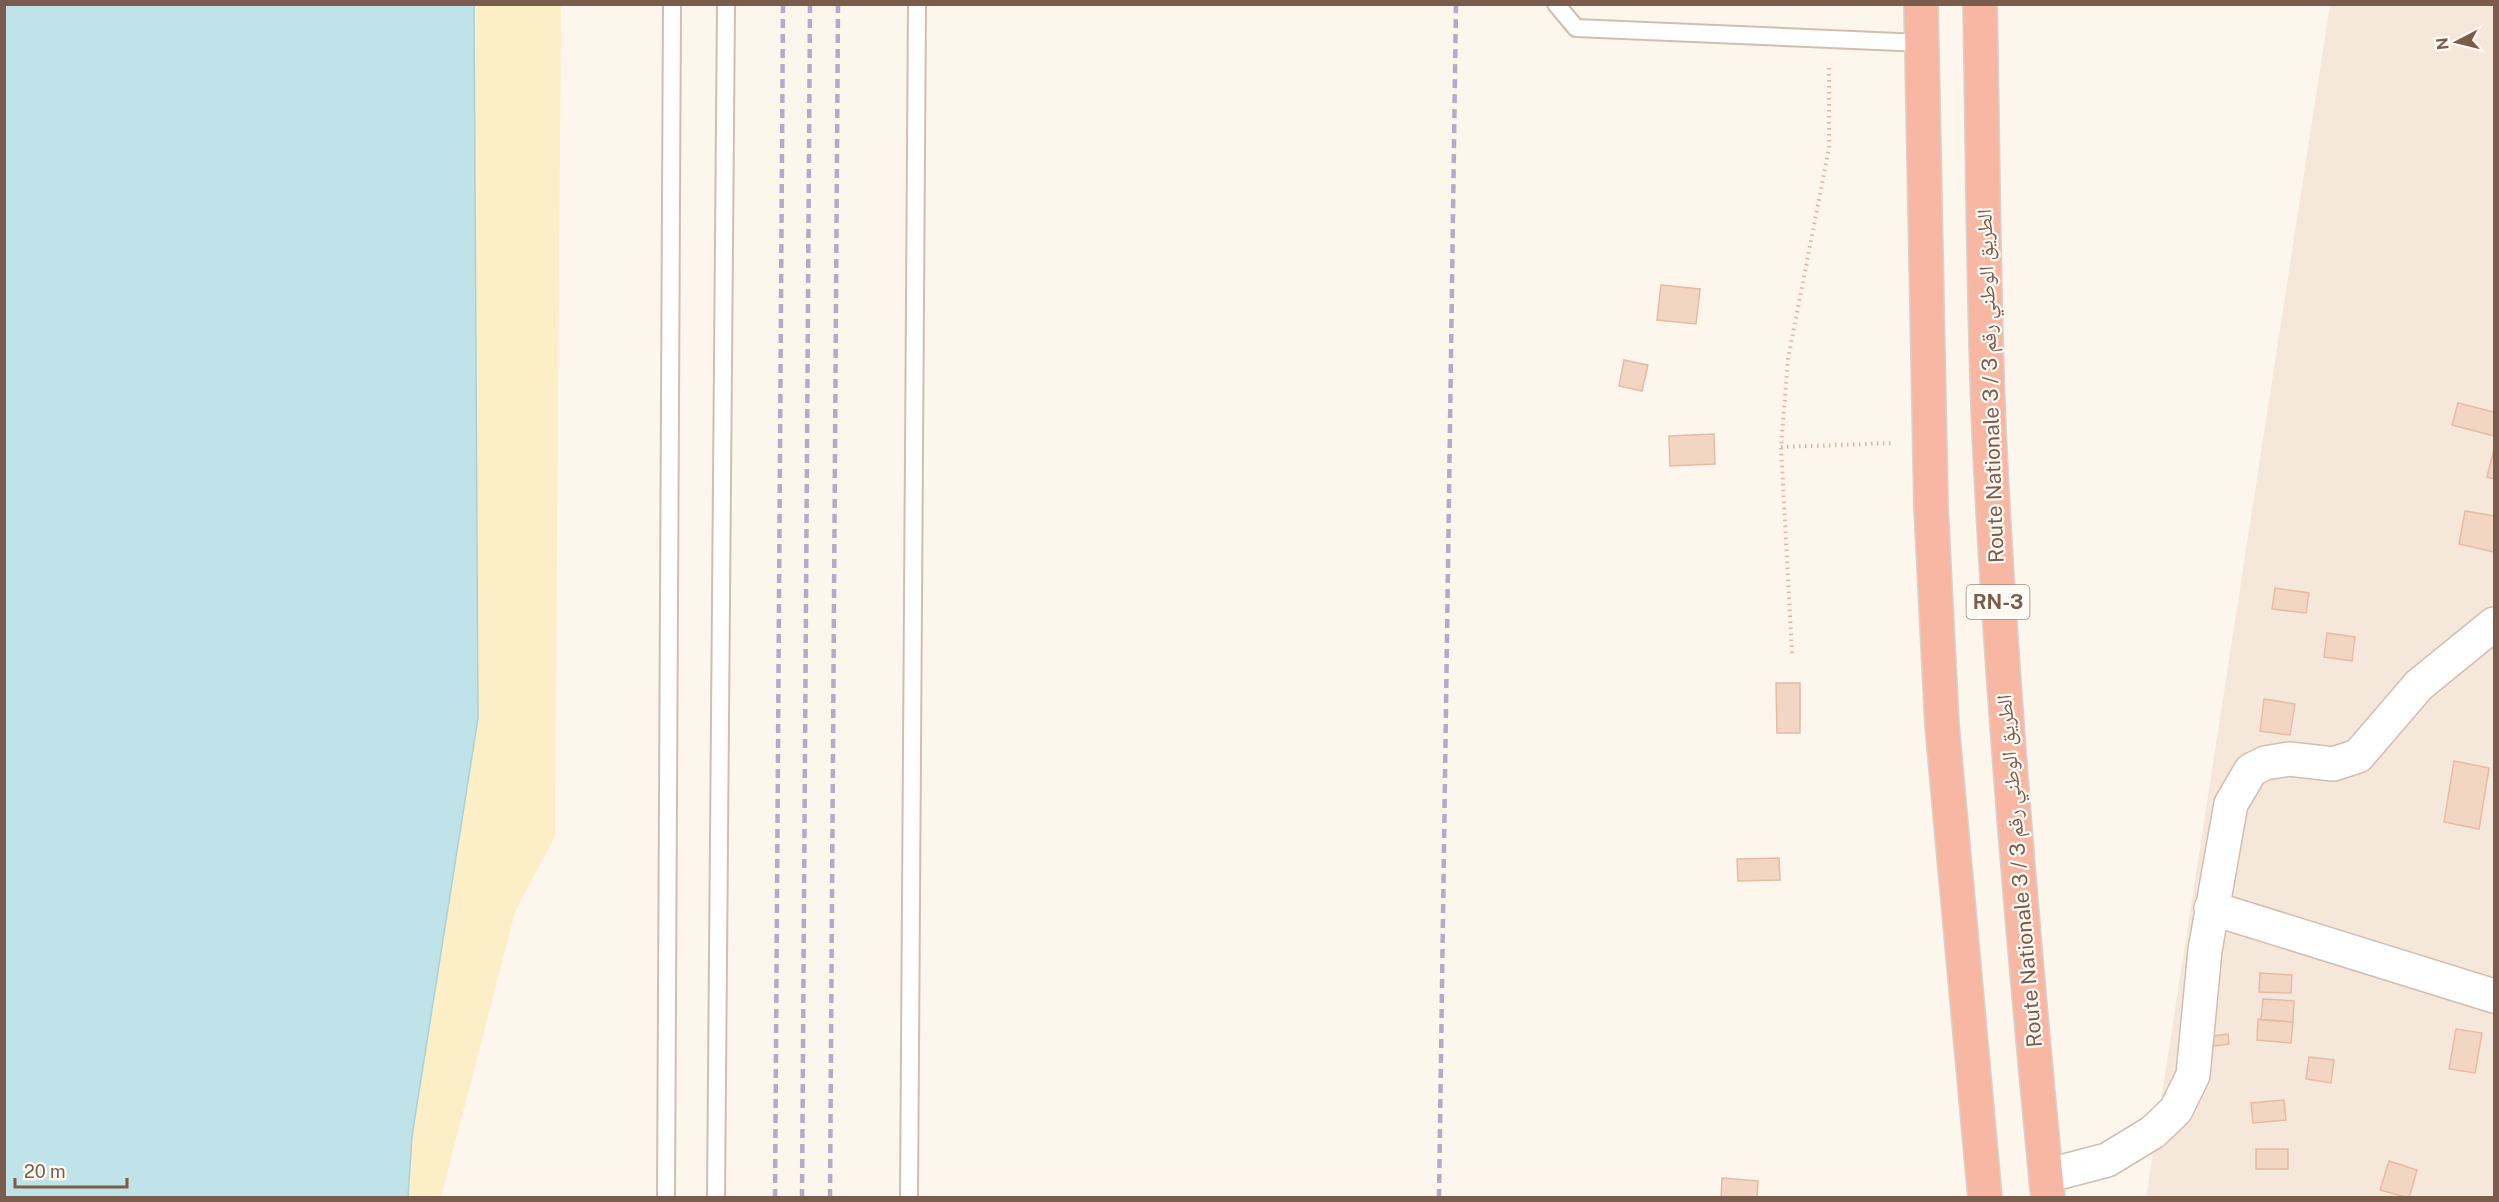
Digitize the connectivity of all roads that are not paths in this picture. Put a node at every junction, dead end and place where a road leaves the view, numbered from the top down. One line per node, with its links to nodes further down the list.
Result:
1 (672, 4): 12 (lane)
2 (726, 4): 13 (lane)
3 (917, 4): 14 (lane)
4 (1556, 4): 7 (lane)
5 (1921, 4): 7 (highway, RN-3)
6 (1980, 4): 11 (highway, Route Nationale 3 / الطريق الوطني رقم 3 / RN-3)
7 (1922, 43): 15 (highway, RN-3)
8 (2494, 624): 9 (street)
9 (2211, 908): 10 (street); 11 (street)
10 (2494, 996)
11 (2047, 1187)
12 (666, 1197)
13 (716, 1197)
14 (909, 1197)
15 (1985, 1197)

